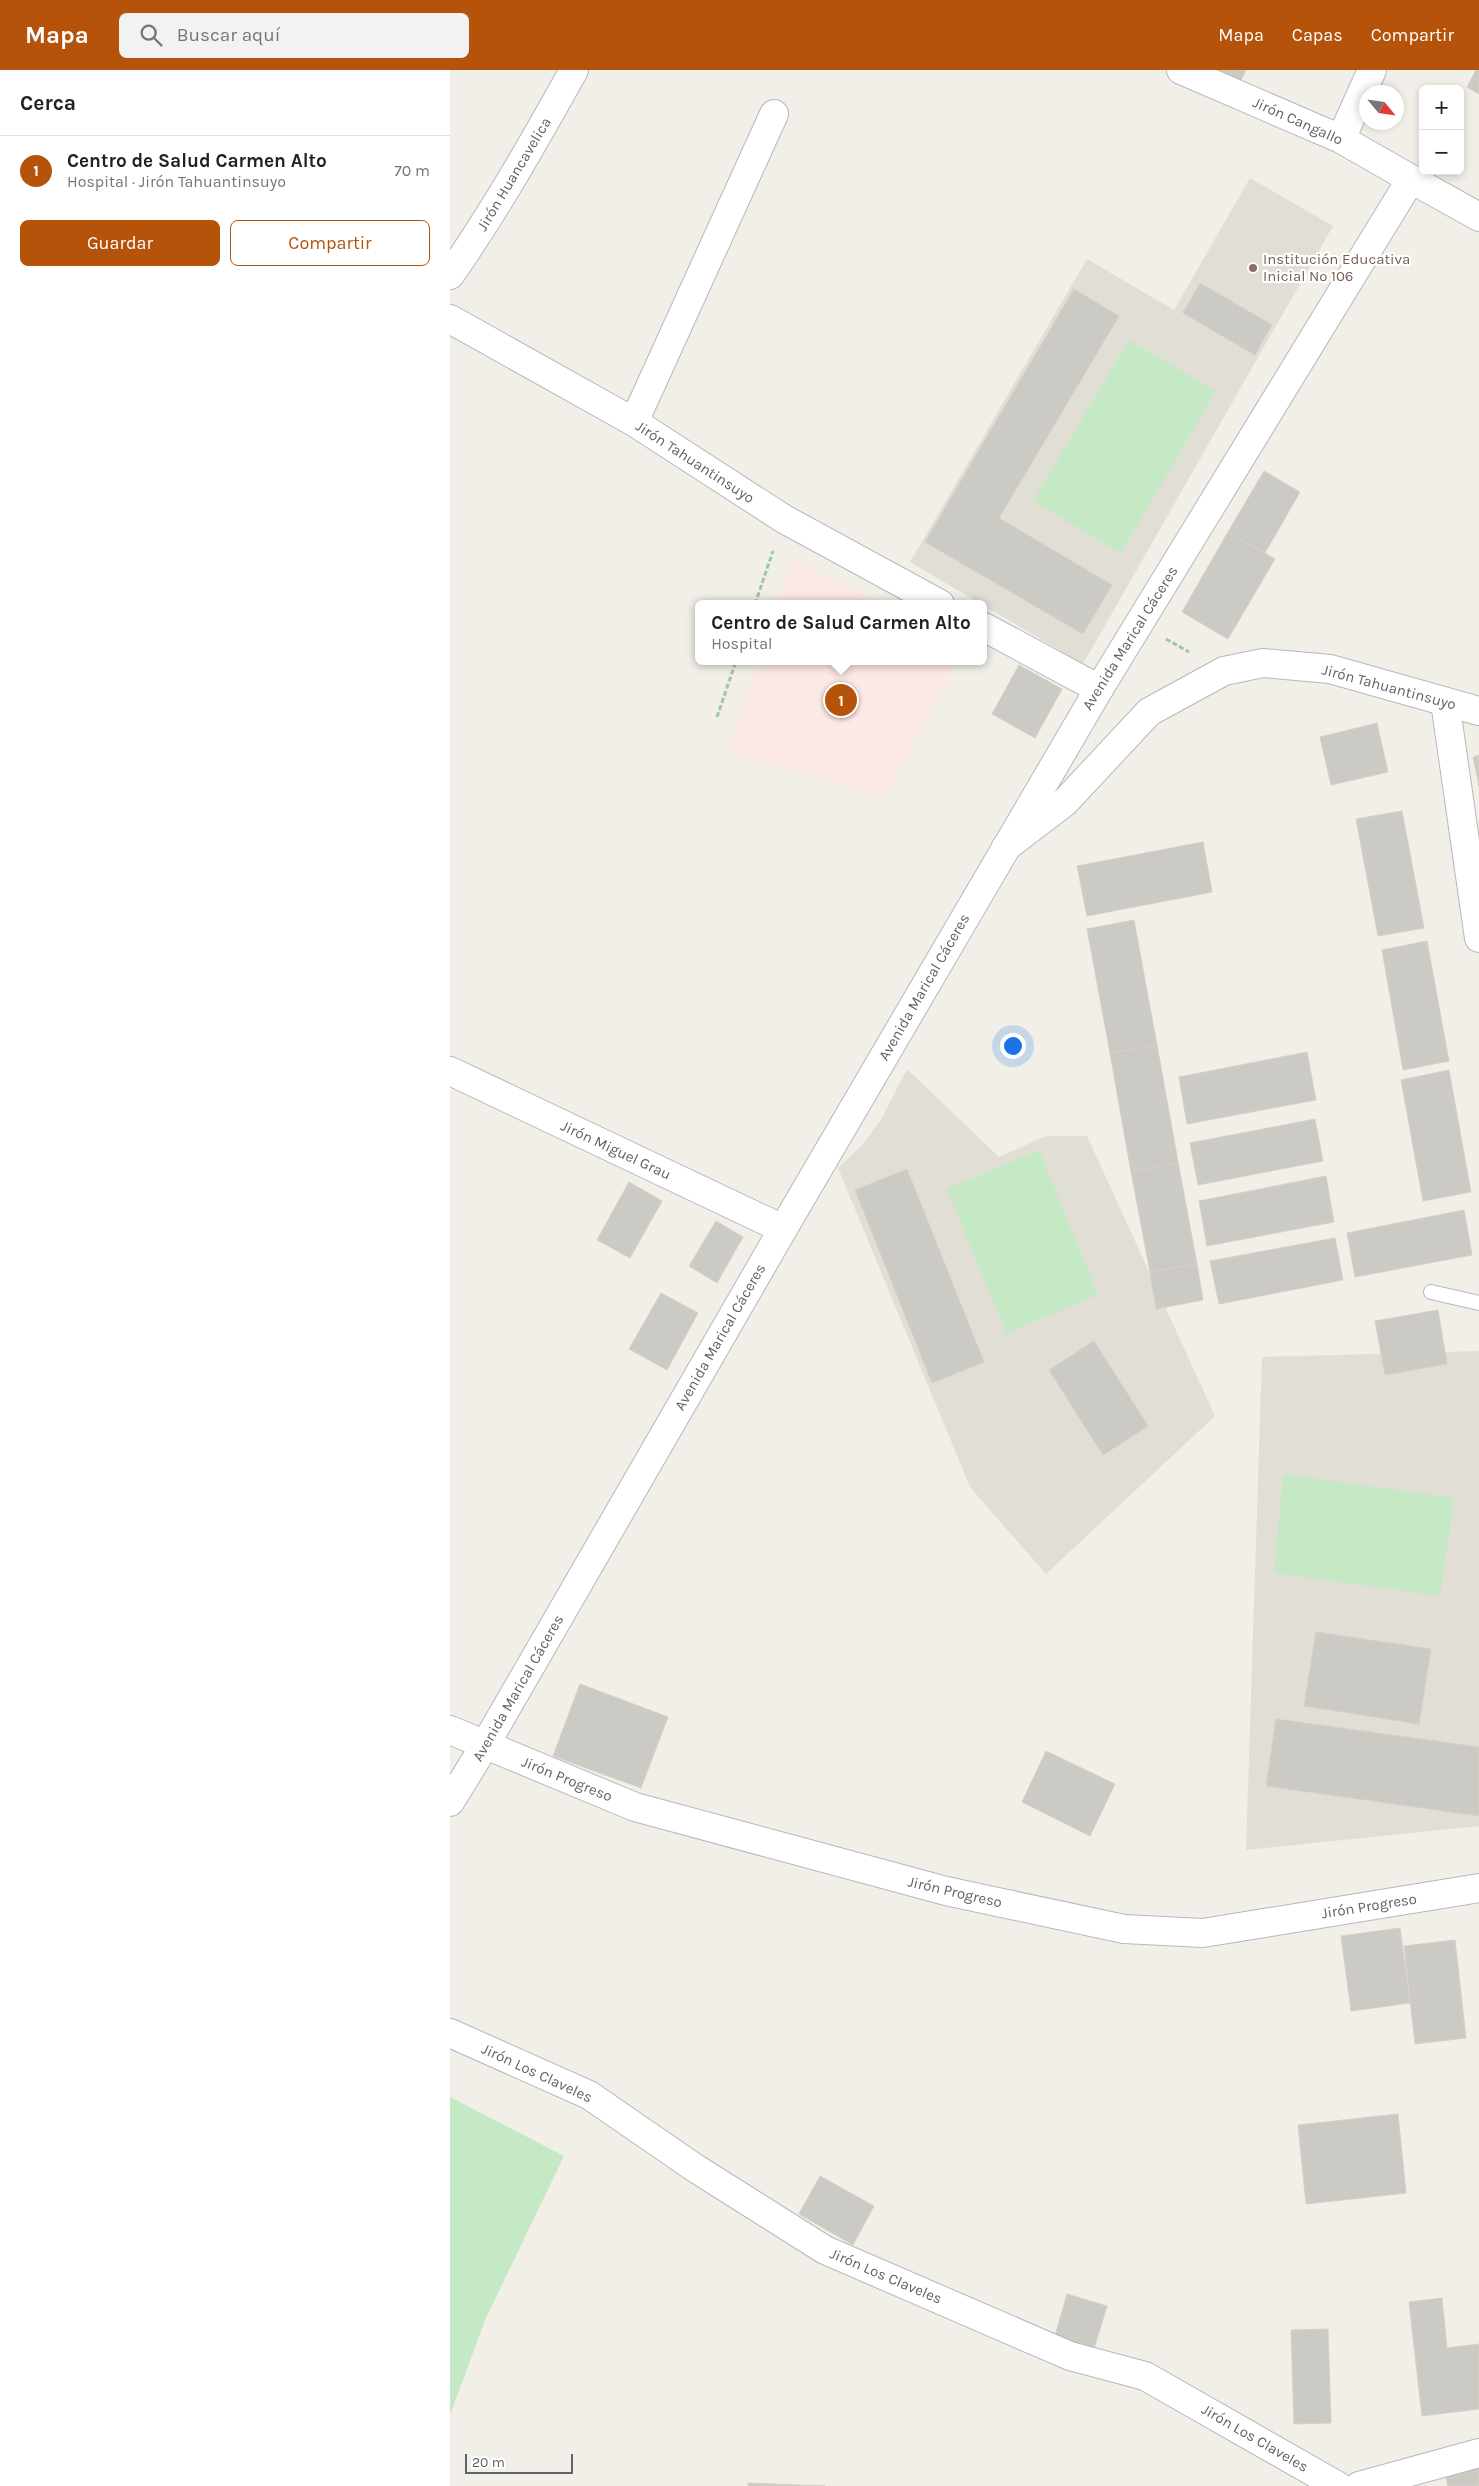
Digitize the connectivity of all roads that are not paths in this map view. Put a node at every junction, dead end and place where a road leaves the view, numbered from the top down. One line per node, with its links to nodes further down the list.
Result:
1 (574, 70): 8 (street, Jirón Huancavelica)
2 (1181, 70): 5 (street, Jirón Cangallo)
3 (1372, 70): 5 (street)
4 (774, 114): 10 (street)
5 (1341, 139): 6 (street, Jirón Cangallo)
6 (1411, 179): 7 (street, Jirón Cangallo); 13 (street, Avenida Marical Cáceres)
7 (1479, 217)
8 (450, 275)
9 (450, 319): 10 (street, Jirón Tahuantinsuyo)
10 (634, 422): 11 (street, Jirón Tahuantinsuyo)
11 (933, 600)
12 (987, 629): 13 (street)
13 (1098, 689): 16 (street, Avenida Marical Cáceres)
14 (1445, 702): 15 (street, Jirón Tahuantinsuyo); 16 (street, Jirón Tahuantinsuyo); 17 (street)
15 (1479, 711)
16 (1005, 848): 19 (street, Avenida Marical Cáceres)
17 (1479, 938)
18 (450, 1071): 19 (street, Jirón Miguel Grau)
19 (782, 1229): 23 (street, Avenida Marical Cáceres)
20 (1431, 1292): 21 (lane)
21 (1479, 1303)
22 (450, 1730): 23 (street, Jirón Progreso)
23 (485, 1745): 24 (street, Avenida Marical Cáceres); 25 (street, Jirón Progreso)
24 (450, 1802)
25 (1479, 1888)
26 (450, 2033): 28 (street, Jirón Los Claveles)
27 (1479, 2453): 29 (street)
28 (1338, 2486)
29 (1359, 2486)

